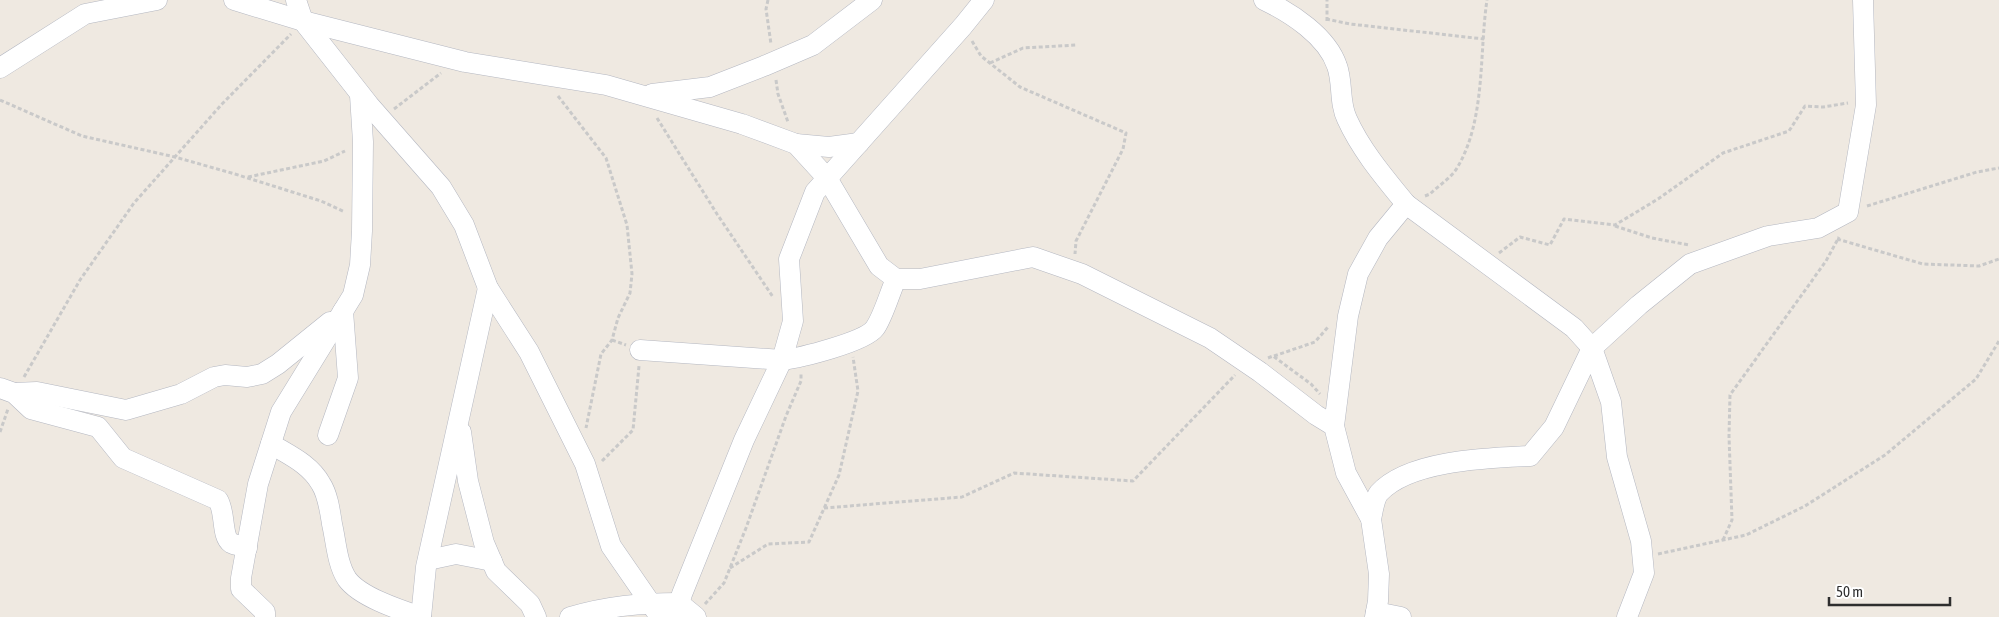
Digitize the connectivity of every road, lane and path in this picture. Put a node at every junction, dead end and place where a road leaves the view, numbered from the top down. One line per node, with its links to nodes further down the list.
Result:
1 (157, 0): 15 (street)
2 (234, 0): 9 (street)
3 (296, 0): 9 (street)
4 (872, 0): 19 (street)
5 (984, 0): 11 (street)
6 (1264, 0): 10 (street)
7 (1487, 0): 12 (path)
8 (1863, 0): 17 (street)
9 (303, 21): 16 (street); 18 (street); 23 (path)
10 (1302, 24): 12 (path); 26 (street)
11 (963, 26): 14 (path); 21 (street)
12 (1484, 38): 26 (path)
13 (1076, 45): 14 (path)
14 (990, 63): 35 (path)
15 (0, 68)
16 (539, 74): 19 (street); 41 (path)
17 (1866, 94): 27 (street); 29 (path)
18 (360, 95): 28 (street); 37 (street)
19 (643, 95): 22 (street); 38 (path)
20 (0, 100): 23 (path)
21 (859, 143): 22 (street); 25 (street)
22 (796, 144): 25 (street)
23 (175, 157): 28 (path); 50 (path)
24 (1999, 168): 27 (path)
25 (827, 178): 36 (street); 48 (street)
26 (1406, 204): 34 (street); 52 (street)
27 (1848, 212): 31 (path); 44 (street)
28 (362, 220): 39 (street)
29 (1614, 225): 32 (path); 34 (path)
30 (1830, 238): 31 (path)
31 (1838, 239): 33 (path); 60 (path)
32 (1694, 246)
33 (1999, 259)
34 (1486, 262): 44 (street)
35 (1074, 271): 36 (street); 49 (street)
36 (896, 279): 43 (street)
37 (488, 288): 51 (street); 56 (street)
38 (774, 298)
39 (343, 311): 50 (street); 54 (street); 55 (street)
40 (1331, 324): 46 (path)
41 (612, 340): 45 (path); 56 (path)
42 (1999, 341): 60 (path)
43 (852, 342): 47 (street); 58 (path)
44 (1592, 348): 59 (street); 62 (street)
45 (640, 350): 48 (street); 57 (path)
46 (1273, 356)
47 (802, 358): 48 (street); 65 (path)
48 (782, 360): 67 (street)
49 (1247, 363): 52 (street); 58 (path)
50 (7, 391): 53 (path); 61 (street)
51 (460, 420): 63 (street); 64 (street)
52 (1334, 426): 59 (street)
53 (0, 432)
54 (328, 435)
55 (271, 444): 61 (street); 70 (street)
56 (581, 456): 57 (street)
57 (588, 474): 66 (street)
58 (824, 508): 65 (path)
59 (1371, 519): 68 (street)
60 (1723, 540): 62 (path)
61 (247, 548): 69 (street)
62 (1643, 558): 74 (street)
63 (428, 560): 64 (street); 70 (street)
64 (492, 561): 71 (street)
65 (730, 568): 67 (path)
66 (655, 610): 67 (street); 72 (street)
67 (686, 613)
68 (1375, 615): 73 (street)
69 (265, 617)
70 (421, 617)
71 (536, 617)
72 (570, 617)
73 (1401, 617)
74 (1627, 617)

